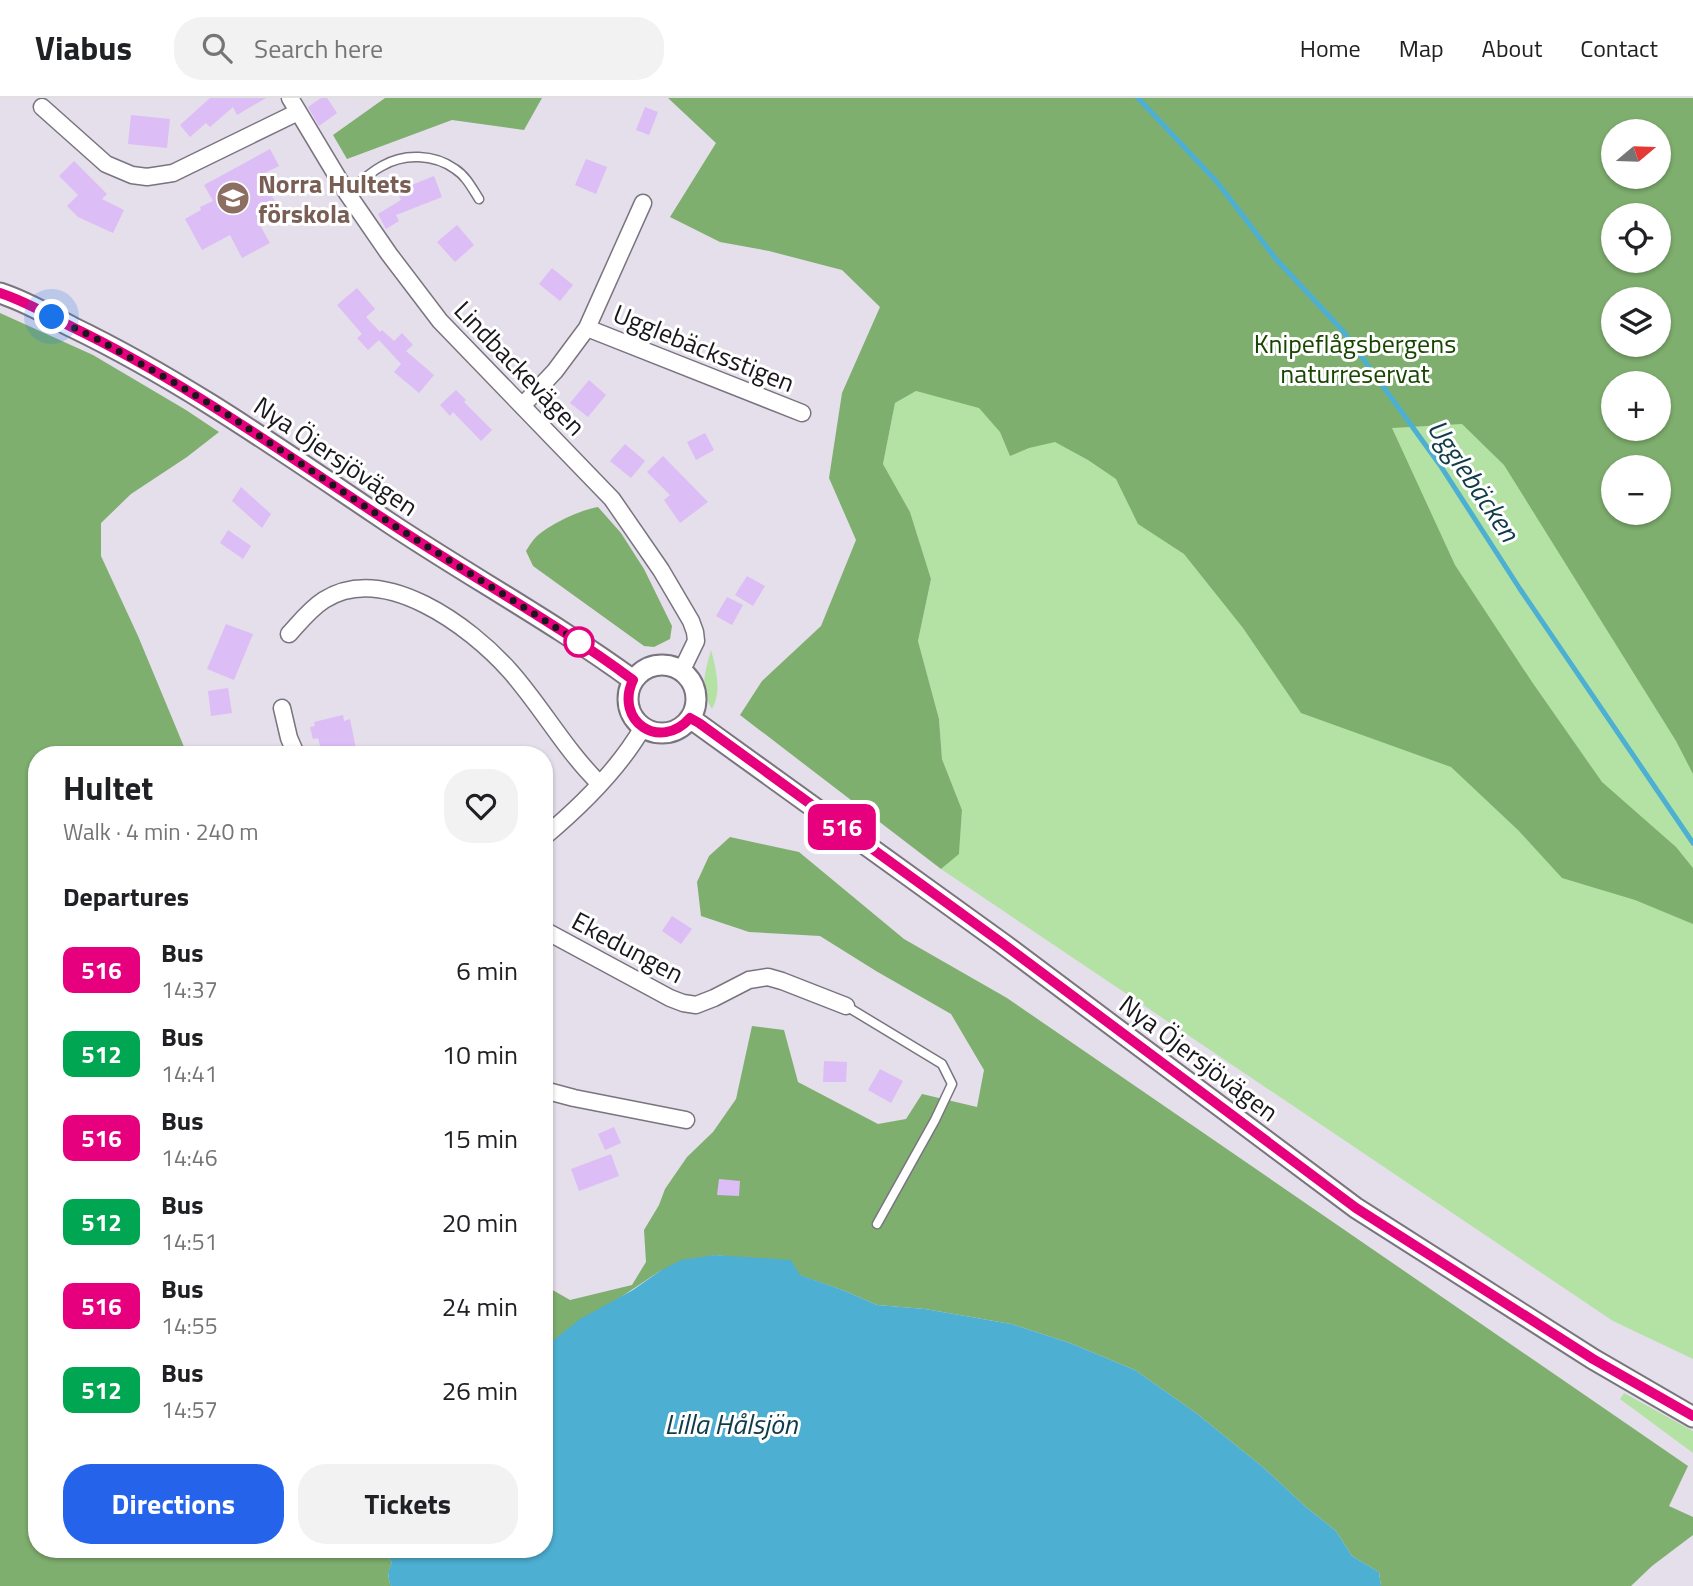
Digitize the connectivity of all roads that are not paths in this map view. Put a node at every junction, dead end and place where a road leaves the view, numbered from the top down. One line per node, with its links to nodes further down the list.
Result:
1 (294, 105): 2 (street); 3 (street, Lindbackevägen)
2 (42, 107)
3 (347, 193): 4 (lane); 8 (street, Lindbackevägen)
4 (479, 199)
5 (643, 203): 7 (street)
6 (0, 293): 12 (street, Nya Öjersjövägen)
7 (587, 328): 8 (street); 9 (street, Ugglebäcksstigen)
8 (522, 406): 11 (street, Lindbackevägen)
9 (802, 413)
10 (289, 634): 17 (street)
11 (681, 671): 12 (street); 14 (street)
12 (633, 680): 15 (street)
13 (282, 708): 16 (street)
14 (690, 718): 15 (street); 24 (street, Nya Öjersjövägen)
15 (643, 727): 17 (street)
16 (292, 746)
17 (600, 784): 18 (street)
18 (553, 829)
19 (553, 935): 20 (street, Ekedungen)
20 (846, 1006): 23 (lane)
21 (553, 1092): 22 (street)
22 (685, 1120)
23 (877, 1224)
24 (1693, 1416)

